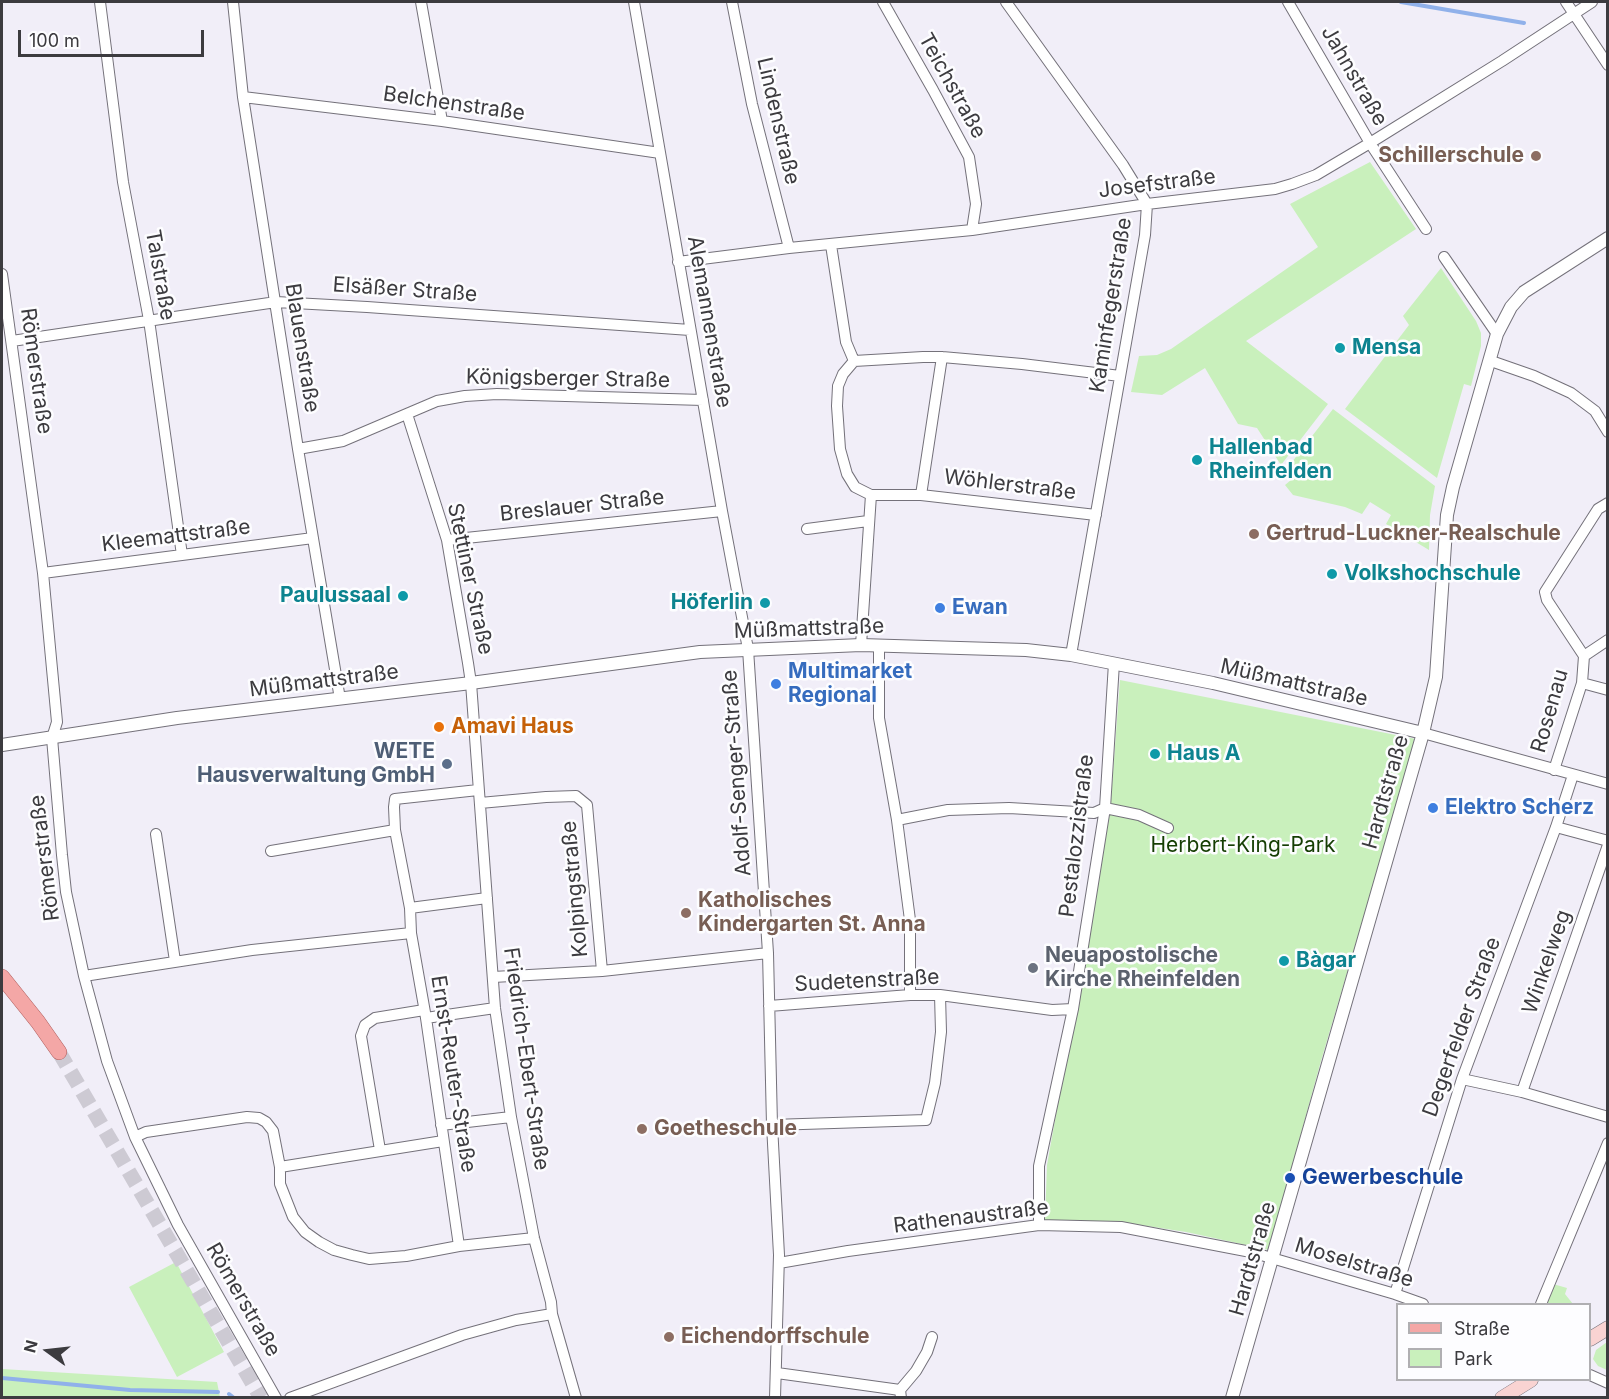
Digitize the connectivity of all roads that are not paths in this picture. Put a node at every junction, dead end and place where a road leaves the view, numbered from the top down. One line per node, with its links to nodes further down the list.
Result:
1 (100, 2): 27 (street, Talstraße)
2 (232, 2): 13 (street, Blauenstraße)
3 (421, 2): 14 (street)
4 (634, 2): 16 (street, Alemannenstraße)
5 (732, 2): 22 (street, Lindenstraße)
6 (883, 2): 18 (street, Teichstraße)
7 (1006, 2): 17 (street, Kaminfegerstraße)
8 (1288, 2): 15 (street, Jahnstraße)
9 (1566, 2): 11 (street)
10 (1592, 2): 11 (street, Josefstraße)
11 (1573, 13): 12 (street); 15 (street, Josefstraße)
12 (1608, 65)
13 (243, 98): 14 (street, Belchenstraße); 26 (street, Blauenstraße)
14 (442, 122): 16 (street, Belchenstraße)
15 (1370, 143): 17 (street, Josefstraße); 19 (street, Jahnstraße)
16 (660, 153): 24 (street, Alemannenstraße)
17 (1147, 204): 18 (street, Josefstraße); 34 (street, Kaminfegerstraße)
18 (972, 230): 21 (street, Josefstraße)
19 (1426, 230)
20 (1608, 238): 29 (street, Hardtstraße)
21 (831, 245): 22 (street, Josefstraße); 32 (street)
22 (789, 248): 24 (street, Josefstraße)
23 (1444, 257): 29 (street)
24 (678, 261): 28 (street, Alemannenstraße)
25 (2, 274): 30 (street, Römerstraße)
26 (276, 302): 27 (street, Elsäßer Straße); 28 (street, Elsäßer Straße); 38 (street, Blauenstraße)
27 (148, 320): 30 (street, Elsäßer Straße); 48 (street, Talstraße)
28 (690, 330): 35 (street, Alemannenstraße)
29 (1497, 334): 33 (street, Hardtstraße)
30 (12, 341): 49 (street, Römerstraße)
31 (942, 357): 32 (street); 34 (street); 40 (street, Wöhlerstraße)
32 (854, 361): 39 (street)
33 (1491, 361): 37 (street); 61 (street, Hardtstraße)
34 (1120, 376): 43 (street, Kaminfegerstraße)
35 (703, 400): 36 (street, Königsberger Straße); 42 (street, Alemannenstraße)
36 (407, 414): 38 (street, Königsberger Straße); 47 (street, Stettiner Straße)
37 (1608, 432)
38 (298, 449): 46 (street, Blauenstraße)
39 (871, 495): 40 (street, Wöhlerstraße); 44 (street)
40 (921, 495): 43 (street, Wöhlerstraße)
41 (1608, 503): 55 (street)
42 (722, 511): 47 (street, Breslauer Straße); 53 (street, Alemannenstraße)
43 (1096, 515): 54 (street, Kaminfegerstraße)
44 (868, 521): 45 (street); 51 (street)
45 (807, 529)
46 (313, 538): 48 (street, Kleemattstraße); 60 (street, Blauenstraße)
47 (447, 540): 57 (street, Stettiner Straße)
48 (182, 555): 49 (street, Kleemattstraße)
49 (44, 573): 62 (street, Römerstraße)
50 (1608, 640): 55 (street, Rosenau)
51 (861, 645): 52 (street, Müßmattstraße); 53 (street, Müßmattstraße)
52 (879, 645): 54 (street, Müßmattstraße); 70 (street)
53 (748, 649): 57 (street, Müßmattstraße); 80 (street, Adolf-Senger-Straße)
54 (1071, 655): 56 (street, Müßmattstraße)
55 (1584, 656): 58 (street, Rosenau)
56 (1114, 663): 61 (street, Müßmattstraße); 69 (street, Pestalozzistraße)
57 (471, 683): 60 (street, Müßmattstraße); 67 (street, Friedrich-Ebert-Straße)
58 (1582, 683): 59 (street); 64 (street, Rosenau)
59 (1608, 690)
60 (340, 699): 62 (street, Müßmattstraße)
61 (1423, 734): 64 (street, Müßmattstraße); 107 (street, Hardtstraße)
62 (52, 738): 63 (street, Müßmattstraße); 84 (street, Römerstraße)
63 (2, 745)
64 (1554, 770): 65 (street, Müßmattstraße)
65 (1573, 775): 66 (street, Müßmattstraße); 71 (street, Degerfelder Straße)
66 (1608, 784)
67 (478, 790): 68 (street, Friedrich-Ebert-Straße); 73 (street, Ernst-Reuter-Straße)
68 (480, 803): 77 (street, Friedrich-Ebert-Straße); 82 (street, Kolpingstraße)
69 (1105, 808): 70 (street); 72 (street); 90 (street, Pestalozzistraße)
70 (897, 820): 86 (street)
71 (1556, 827): 75 (street, Winkelweg); 93 (street, Degerfelder Straße)
72 (1168, 828)
73 (395, 830): 76 (street); 78 (street, Ernst-Reuter-Straße)
74 (156, 834): 81 (street)
75 (1608, 843): 94 (street, Winkelweg)
76 (272, 851)
77 (487, 898): 78 (street); 85 (street, Friedrich-Ebert-Straße)
78 (410, 908): 79 (street, Ernst-Reuter-Straße)
79 (411, 933): 81 (street); 91 (street, Ernst-Reuter-Straße)
80 (768, 953): 82 (street); 88 (street, Adolf-Senger-Straße)
81 (175, 961): 84 (street)
82 (602, 971): 85 (street)
83 (2, 976): 92 (main road)
84 (84, 976): 99 (street, Römerstraße)
85 (493, 977): 89 (street, Friedrich-Ebert-Straße)
86 (910, 995): 87 (street, Sudetenstraße); 88 (street, Sudetenstraße)
87 (940, 995): 90 (street, Sudetenstraße); 98 (street)
88 (769, 1006): 98 (street, Adolf-Senger-Straße)
89 (495, 1008): 91 (street); 95 (street, Friedrich-Ebert-Straße)
90 (1073, 1009): 104 (street, Pestalozzistraße)
91 (425, 1014): 97 (street, Ernst-Reuter-Straße); 102 (street)
92 (59, 1052)
93 (1462, 1079): 94 (street); 109 (street, Degerfelder Straße)
94 (1522, 1092): 96 (street)
95 (511, 1117): 97 (street); 105 (street, Friedrich-Ebert-Straße)
96 (1608, 1117)
97 (441, 1125): 100 (street, Ernst-Reuter-Straße)
98 (772, 1125): 108 (street, Adolf-Senger-Straße)
99 (135, 1137): 103 (street); 121 (street, Römerstraße)
100 (443, 1140): 102 (street); 106 (street, Ernst-Reuter-Straße)
101 (1608, 1143): 111 (street)
102 (380, 1150): 103 (street)
103 (280, 1167): 106 (street)
104 (1040, 1225): 107 (street, Rathenaustraße); 108 (street, Rathenaustraße)
105 (534, 1238): 106 (street); 112 (street, Friedrich-Ebert-Straße)
106 (459, 1246)
107 (1274, 1259): 109 (street, Moselstraße); 125 (street, Hardtstraße)
108 (779, 1263): 116 (street, Adolf-Senger-Straße)
109 (1395, 1294): 110 (street, Moselstraße)
110 (1418, 1303)
111 (1542, 1303)
112 (552, 1314): 122 (street); 123 (street, Friedrich-Ebert-Straße)
113 (1608, 1328): 115 (main road)
114 (932, 1337): 120 (street)
115 (1591, 1338)
116 (777, 1373): 120 (street); 124 (street, Adolf-Senger-Straße)
117 (1591, 1375): 118 (street)
118 (1608, 1383)
119 (1519, 1384): 126 (main road)
120 (901, 1394)
121 (276, 1398)
122 (290, 1398)
123 (576, 1398)
124 (775, 1398)
125 (1232, 1398)
126 (1502, 1398)

